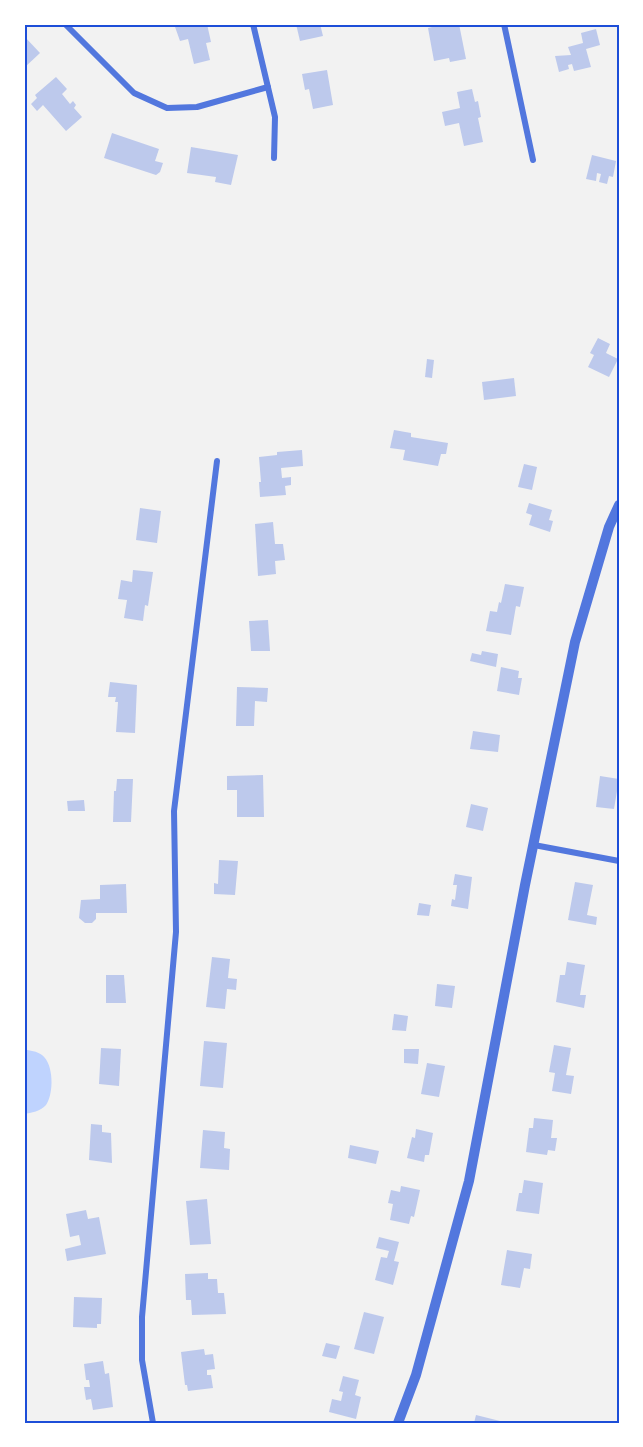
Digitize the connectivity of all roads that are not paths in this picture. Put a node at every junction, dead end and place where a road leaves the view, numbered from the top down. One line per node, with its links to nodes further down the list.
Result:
1 (65, 24): 4 (street)
2 (253, 24): 4 (street)
3 (504, 24): 6 (street)
4 (268, 87): 5 (street)
5 (274, 158)
6 (533, 160)
7 (217, 461): 11 (street)
8 (619, 505): 9 (street)
9 (534, 845): 10 (street); 12 (street)
10 (619, 861)
11 (153, 1423)
12 (398, 1423)

